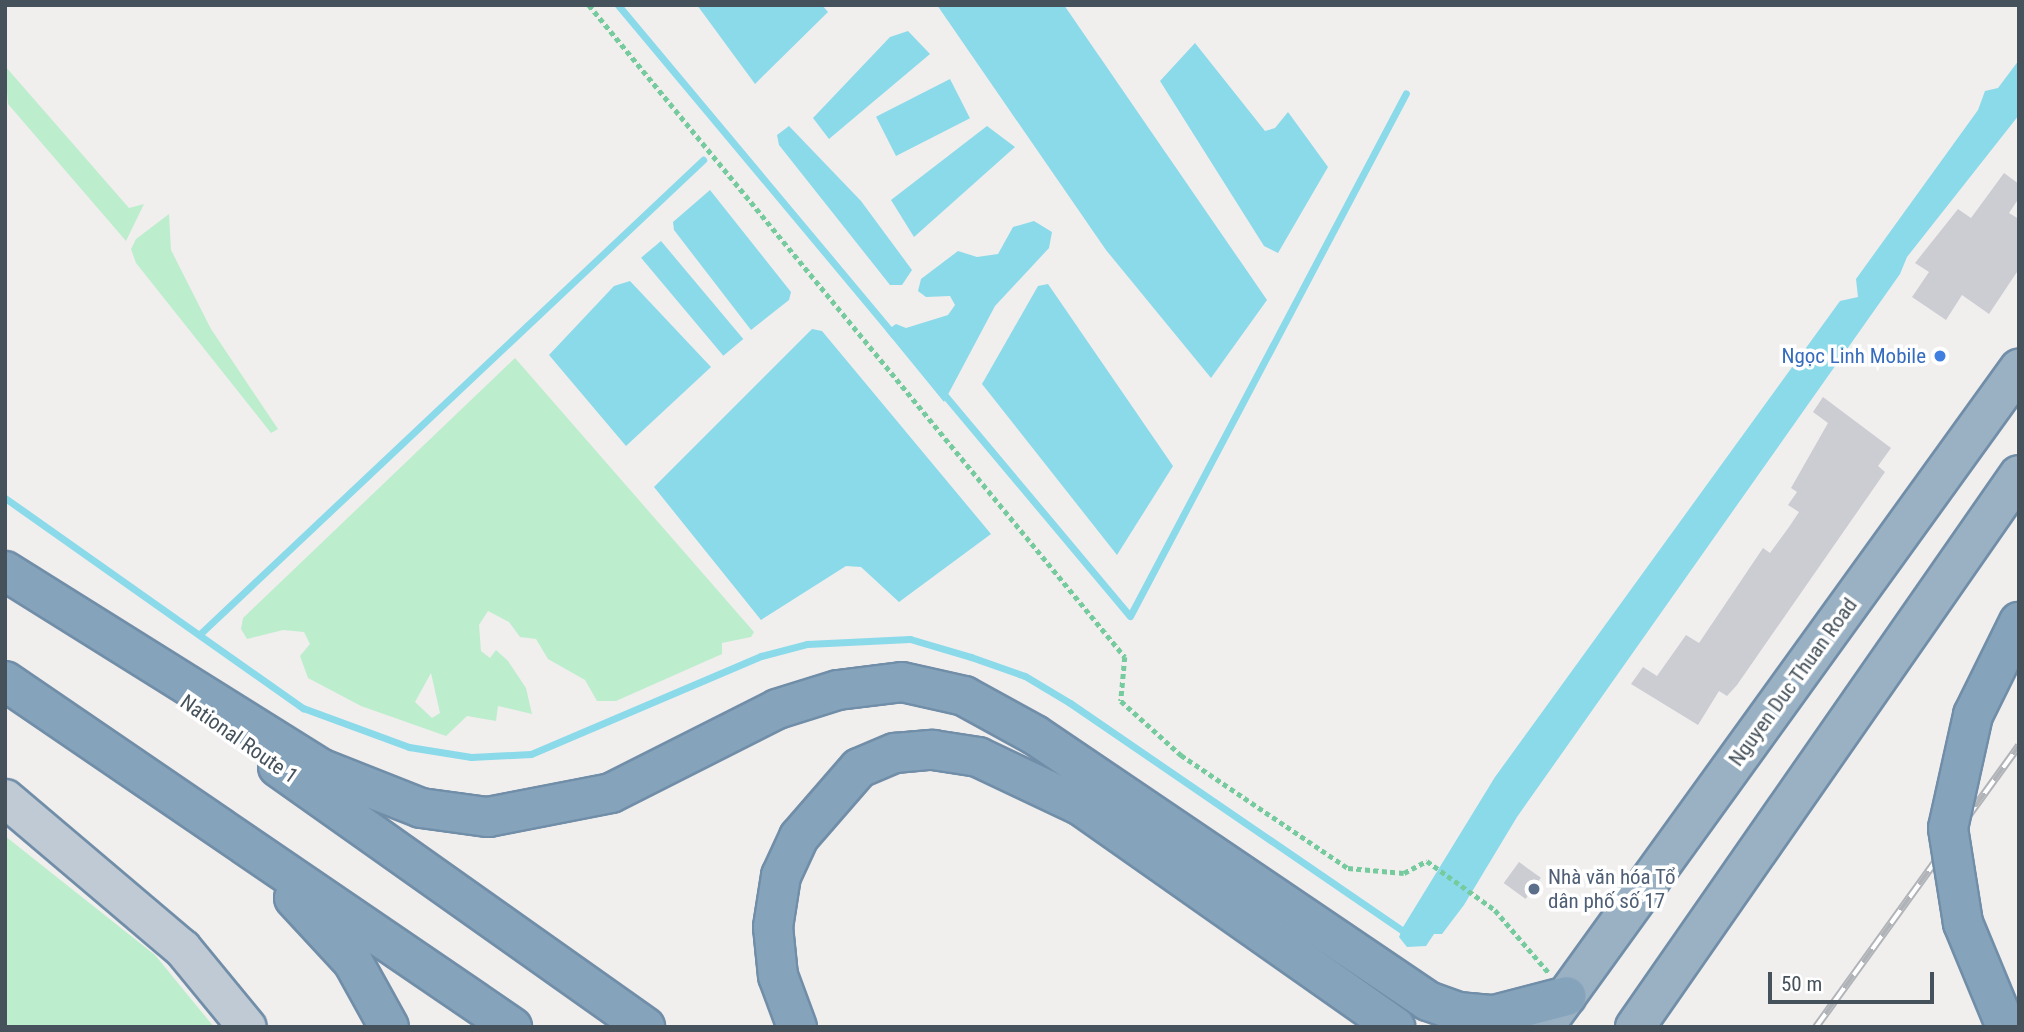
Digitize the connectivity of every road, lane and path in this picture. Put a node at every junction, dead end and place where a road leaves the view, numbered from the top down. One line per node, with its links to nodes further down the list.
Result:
1 (589, 5): 8 (path)
2 (2019, 369): 8 (highway, Nguyen Duc Thuan Road)
3 (2019, 475): 16 (highway)
4 (5, 572): 8 (highway); 12 (highway, National Route 1)
5 (2019, 622): 17 (highway, bridge)
6 (5, 683): 10 (highway); 11 (highway)
7 (5, 798): 9 (main road)
8 (1567, 996): 15 (highway, Nguyen Duc Thuan Road)
9 (247, 1027)
10 (389, 1027)
11 (512, 1027)
12 (645, 1027)
13 (797, 1027): 14 (highway)
14 (1395, 1027)
15 (1544, 1027)
16 (1635, 1027)
17 (2006, 1027)

